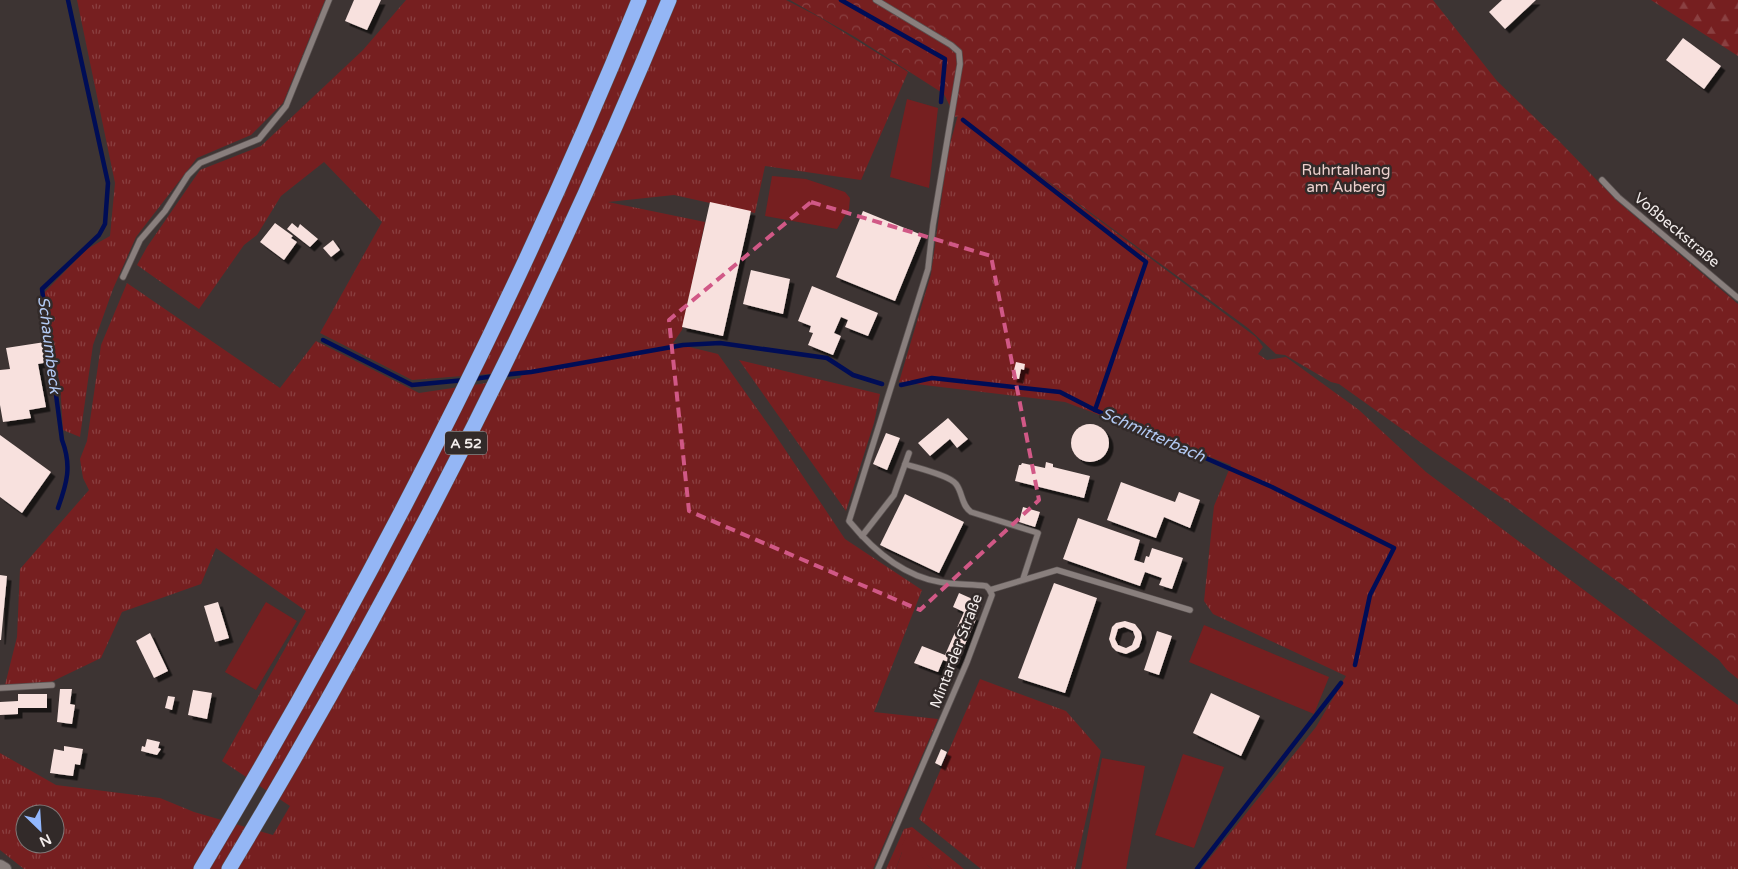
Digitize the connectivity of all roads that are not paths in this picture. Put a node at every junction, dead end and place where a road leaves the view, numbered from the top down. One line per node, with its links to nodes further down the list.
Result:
1 (329, 0): 6 (lane)
2 (639, 0): 18 (highway, A 52)
3 (669, 0): 19 (highway, A 52)
4 (876, 0): 10 (lane, Mintarder Straße)
5 (1602, 180): 7 (lane, Voßbeckstraße)
6 (123, 277)
7 (1738, 298)
8 (908, 453): 9 (lane)
9 (905, 464): 10 (lane); 11 (lane)
10 (862, 536): 12 (lane, Mintarder Straße)
11 (1023, 579): 12 (lane); 13 (lane)
12 (990, 590): 20 (lane, Mintarder Straße)
13 (1190, 610)
14 (52, 685): 15 (lane)
15 (0, 688)
16 (0, 866): 17 (main road)
17 (4, 869)
18 (201, 869)
19 (229, 869)
20 (878, 869)

